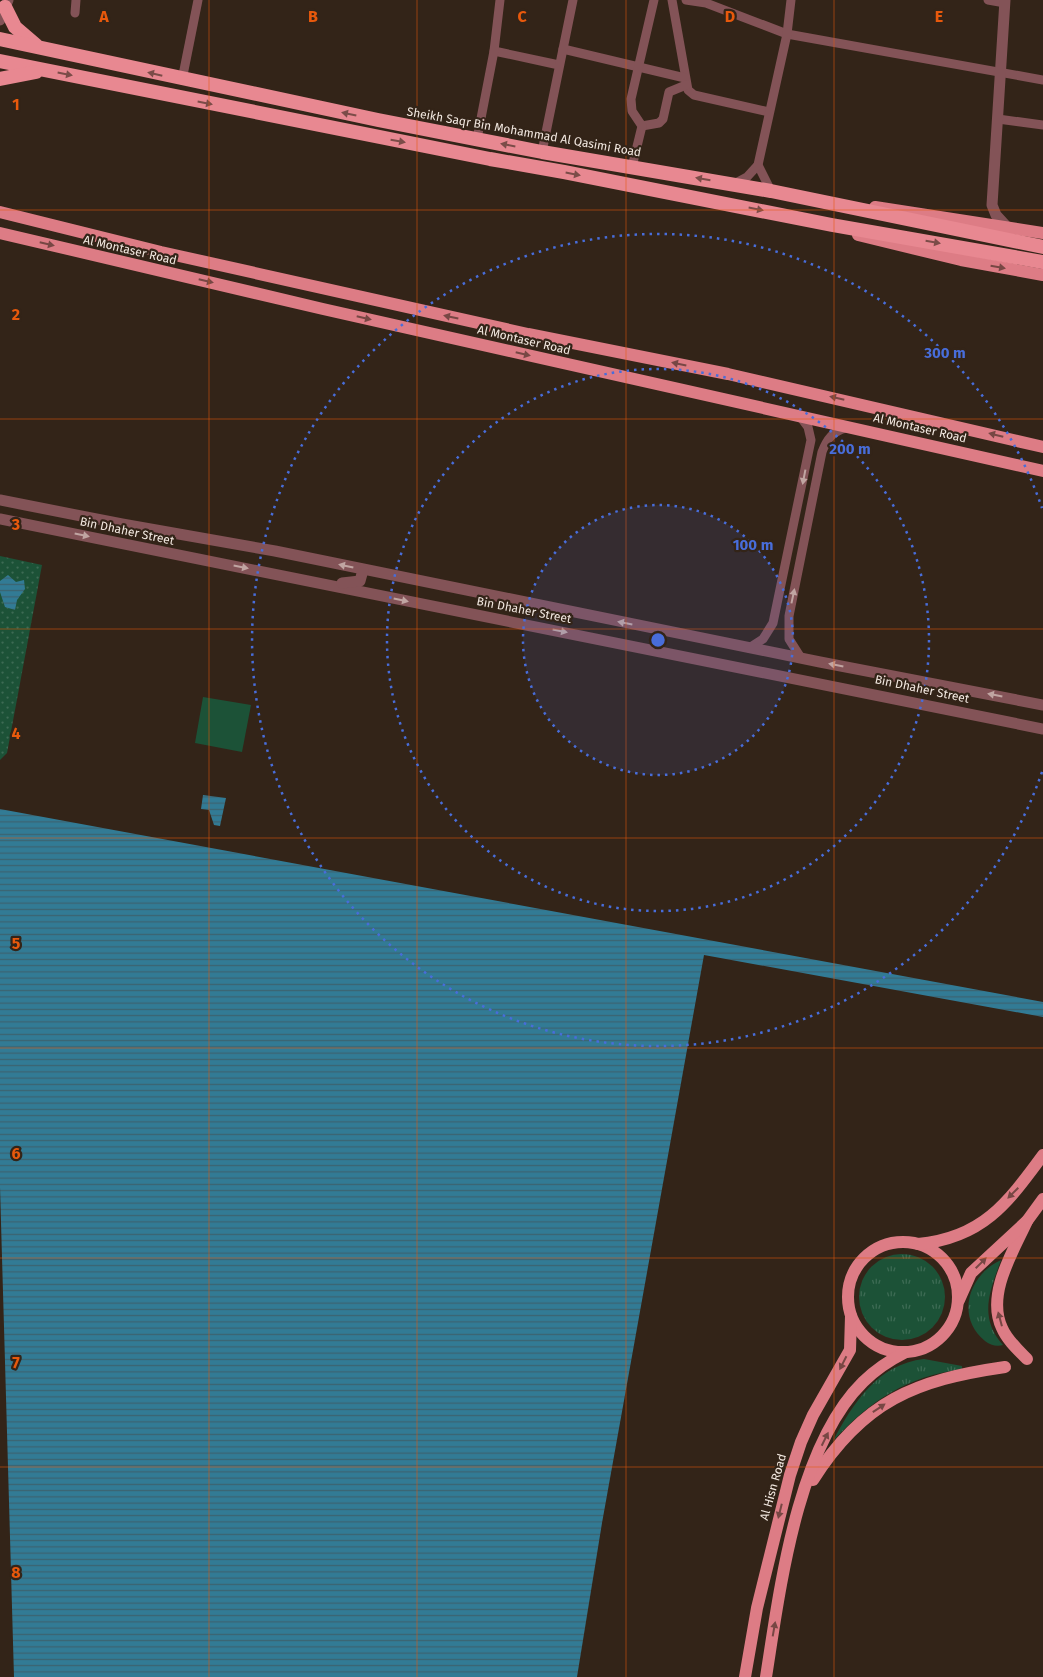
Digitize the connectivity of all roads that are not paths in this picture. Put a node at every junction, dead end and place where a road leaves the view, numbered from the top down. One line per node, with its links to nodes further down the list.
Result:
1 (76, 0): 12 (street)
2 (198, 0): 25 (street)
3 (500, 0): 18 (street)
4 (573, 0): 17 (street)
5 (654, 0): 21 (street)
6 (672, 0): 27 (street)
7 (686, 0): 14 (street)
8 (791, 0): 14 (street)
9 (988, 0): 10 (street)
10 (1005, 2): 23 (street)
11 (6, 3): 13 (street); 16 (highway)
12 (75, 13)
13 (0, 20)
14 (787, 34): 23 (street); 28 (street)
15 (0, 39): 16 (highway, Sheikh Saqr Bin Mohammad Al Qasimi Road)
16 (40, 48): 25 (highway, Sheikh Saqr Bin Mohammad Al Qasimi Road, one-way to 16)
17 (563, 49): 20 (street); 21 (street)
18 (494, 52): 20 (street); 32 (street)
19 (0, 61): 22 (highway)
20 (560, 65): 33 (street)
21 (638, 67): 27 (street); 31 (street)
22 (45, 70): 24 (highway); 42 (highway, one-way to 42)
23 (1001, 71): 26 (street); 29 (street)
24 (0, 79)
25 (182, 80): 32 (highway, Sheikh Saqr Bin Mohammad Al Qasimi Road, one-way to 25)
26 (1043, 80)
27 (685, 81): 28 (street); 31 (street)
28 (769, 112): 34 (street)
29 (998, 119): 30 (street); 39 (street)
30 (1043, 125)
31 (642, 126): 35 (street)
32 (478, 139): 33 (highway, Sheikh Saqr Bin Mohammad Al Qasimi Road, one-way to 32)
33 (542, 152): 35 (highway, Sheikh Saqr Bin Mohammad Al Qasimi Road)
34 (758, 165): 36 (street); 37 (street)
35 (632, 167): 36 (highway, Sheikh Saqr Bin Mohammad Al Qasimi Road, one-way to 35)
36 (734, 184): 37 (highway, Sheikh Saqr Bin Mohammad Al Qasimi Road)
37 (771, 191): 38 (highway, Sheikh Saqr Bin Mohammad Al Qasimi Road)
38 (837, 204): 41 (main road); 46 (highway, Sheikh Saqr Bin Mohammad Al Qasimi Road)
39 (992, 205): 41 (street); 43 (street)
40 (2, 211): 52 (main road, Al Montaser Road, one-way to 40)
41 (976, 222): 43 (main road)
42 (832, 225): 47 (highway, one-way to 47); 48 (main road, one-way to 48)
43 (1007, 227): 45 (main road)
44 (0, 233): 49 (main road, Al Montaser Road, one-way to 49)
45 (1043, 233)
46 (1043, 247)
47 (1043, 262)
48 (1043, 275)
49 (799, 415): 50 (main road, Al Montaser Road); 51 (street)
50 (854, 427): 53 (street); 54 (main road, Al Montaser Road)
51 (810, 445): 53 (street); 63 (street, one-way to 63)
52 (1043, 447)
53 (822, 452): 64 (street, one-way to 53)
54 (1043, 471)
55 (0, 500): 56 (street, Bin Dhaher Street)
56 (24, 505): 57 (street); 59 (street, Bin Dhaher Street)
57 (0, 508)
58 (0, 519): 60 (street, Bin Dhaher Street)
59 (122, 524): 60 (street); 61 (street, Bin Dhaher Street, one-way to 59)
60 (55, 530): 62 (street, Bin Dhaher Street, one-way to 62)
61 (363, 570): 62 (street); 65 (street, Bin Dhaher Street, one-way to 61)
62 (303, 580): 68 (street, Bin Dhaher Street, one-way to 68)
63 (773, 623): 64 (street); 65 (street)
64 (787, 630): 66 (street)
65 (749, 648): 66 (street, Bin Dhaher Street)
66 (801, 658): 67 (street, Bin Dhaher Street, one-way to 66)
67 (915, 680): 68 (street); 69 (street, Bin Dhaher Street, one-way to 67)
68 (876, 694): 70 (street, Bin Dhaher Street)
69 (1043, 705)
70 (1043, 729)
71 (1043, 1155): 74 (main road, one-way to 74)
72 (1043, 1199): 73 (main road)
73 (1026, 1220): 75 (main road, one-way to 73); 78 (main road, one-way to 73)
74 (918, 1244): 75 (main road); 76 (main road)
75 (957, 1304): 77 (main road)
76 (851, 1316): 77 (main road); 81 (main road, Al Hisn Road, one-way to 81)
77 (906, 1352): 80 (main road, one-way to 77)
78 (1027, 1359)
79 (1005, 1366): 80 (main road, one-way to 79)
80 (798, 1514): 82 (main road, one-way to 80)
81 (745, 1677)
82 (766, 1677)

